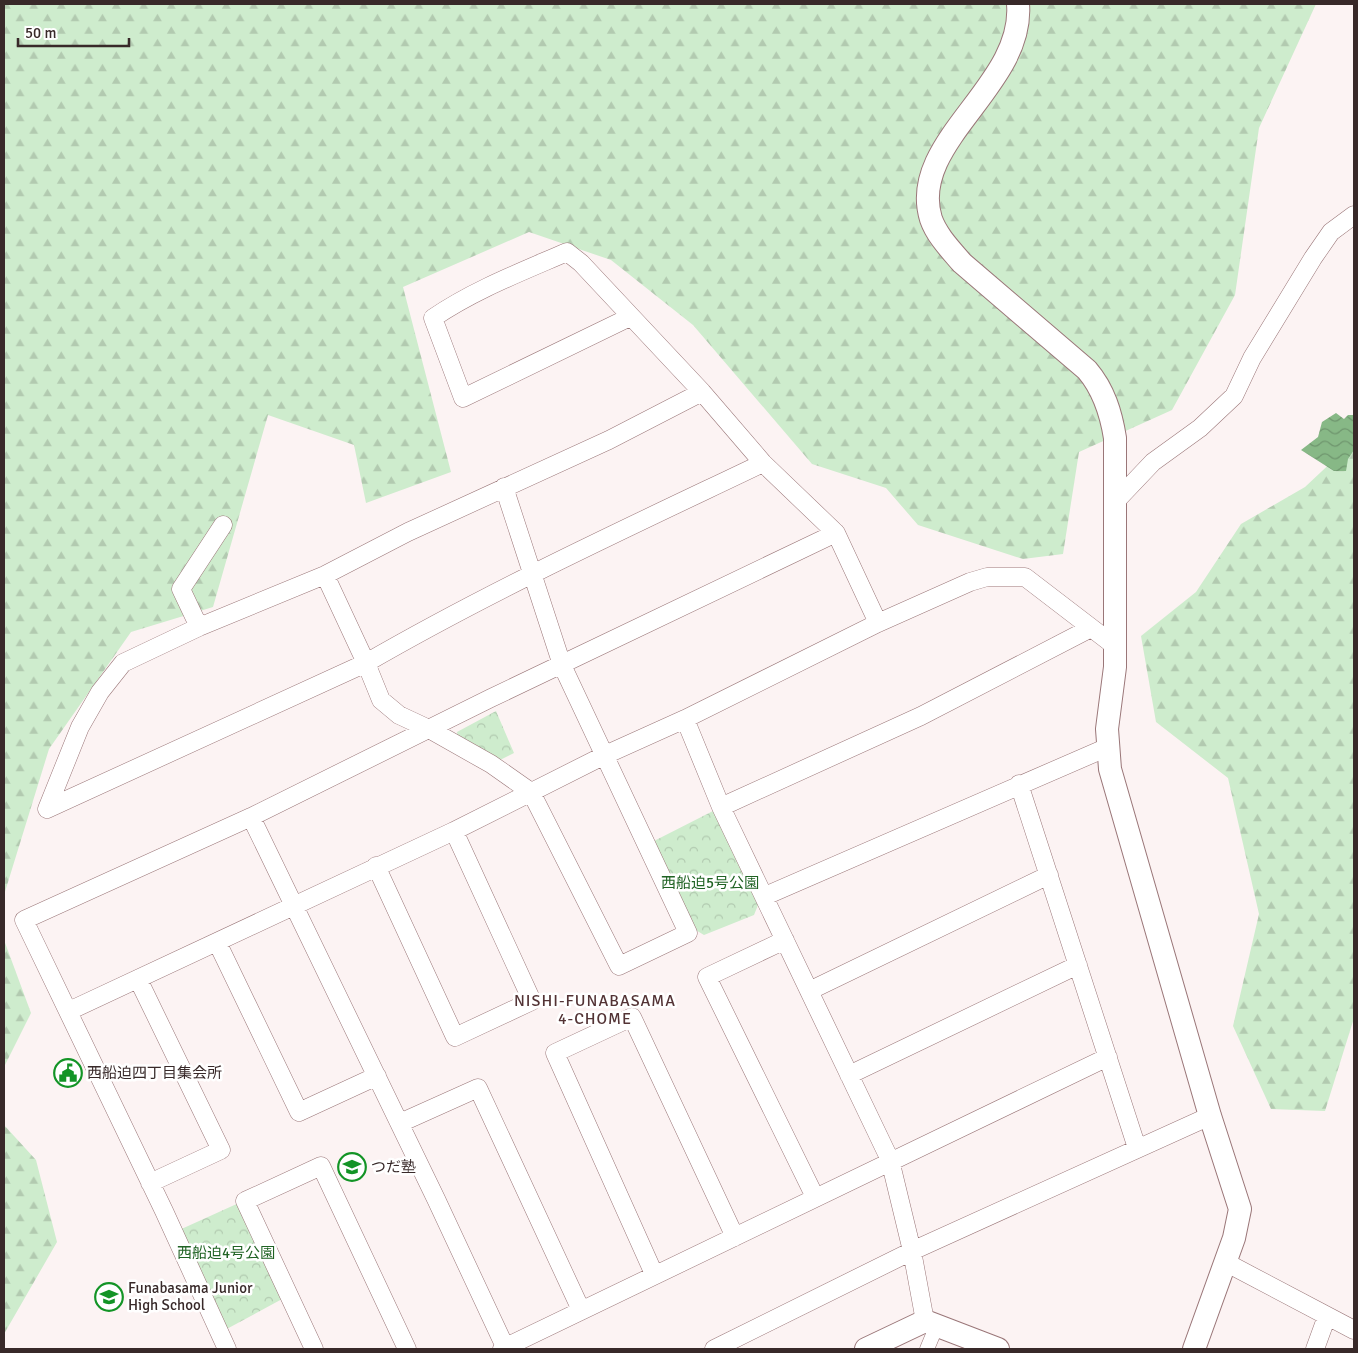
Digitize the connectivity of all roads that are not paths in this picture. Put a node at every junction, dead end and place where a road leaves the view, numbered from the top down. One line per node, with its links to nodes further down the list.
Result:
1 (1018, 4): 7 (street)
2 (1354, 215): 7 (street)
3 (630, 317): 3 (street); 4 (street)
4 (702, 392): 5 (street); 6 (street)
5 (762, 463): 9 (street); 10 (street)
6 (504, 487): 10 (street); 11 (street)
7 (1115, 502): 15 (street)
8 (223, 525): 13 (street)
9 (836, 533): 12 (street); 17 (street)
10 (534, 573): 16 (street); 17 (street)
11 (325, 575): 13 (street); 16 (street)
12 (878, 623): 14 (street); 18 (street)
13 (199, 627): 16 (street)
14 (1091, 628): 15 (street); 24 (street)
15 (1115, 646): 20 (street)
16 (366, 663): 19 (street)
17 (562, 665): 19 (street); 21 (street)
18 (685, 718): 21 (street); 24 (street)
19 (429, 729): 23 (street); 25 (street)
20 (1108, 747): 22 (street); 40 (street)
21 (603, 756): 23 (street); 23 (street)
22 (1019, 784): 28 (street); 29 (street)
23 (531, 792): 26 (street)
24 (721, 806): 29 (street)
25 (251, 817): 30 (street); 36 (street)
26 (454, 831): 27 (street); 27 (street)
27 (376, 866): 30 (street)
28 (1049, 875): 33 (street); 35 (street)
29 (765, 896): 31 (street)
30 (294, 905): 32 (street); 39 (street)
31 (785, 940): 35 (street); 45 (street)
32 (217, 942): 34 (street); 39 (street)
33 (1078, 965): 37 (street); 38 (street)
34 (138, 978): 36 (street); 44 (street)
35 (809, 991): 38 (street)
36 (69, 1011): 44 (street)
37 (1108, 1057): 42 (street); 43 (street)
38 (849, 1075): 43 (street)
39 (377, 1076): 41 (street)
40 (1210, 1116): 42 (street); 48 (street)
41 (400, 1123): 50 (street); 57 (street)
42 (1137, 1148): 47 (street)
43 (890, 1160): 45 (street); 47 (street)
44 (150, 1183): 54 (street)
45 (816, 1197): 46 (street)
46 (735, 1237): 49 (street); 49 (street)
47 (912, 1251): 52 (street); 58 (street)
48 (1225, 1262): 51 (street); 62 (street)
49 (654, 1274): 50 (street)
50 (581, 1310): 57 (street)
51 (1327, 1316): 53 (street); 63 (street)
52 (931, 1323): 59 (street); 60 (street); 61 (street)
53 (1354, 1330)
54 (227, 1349)
55 (314, 1349): 56 (street)
56 (407, 1349)
57 (504, 1349)
58 (714, 1349)
59 (866, 1349)
60 (927, 1349)
61 (998, 1349)
62 (1194, 1349)
63 (1315, 1349)

